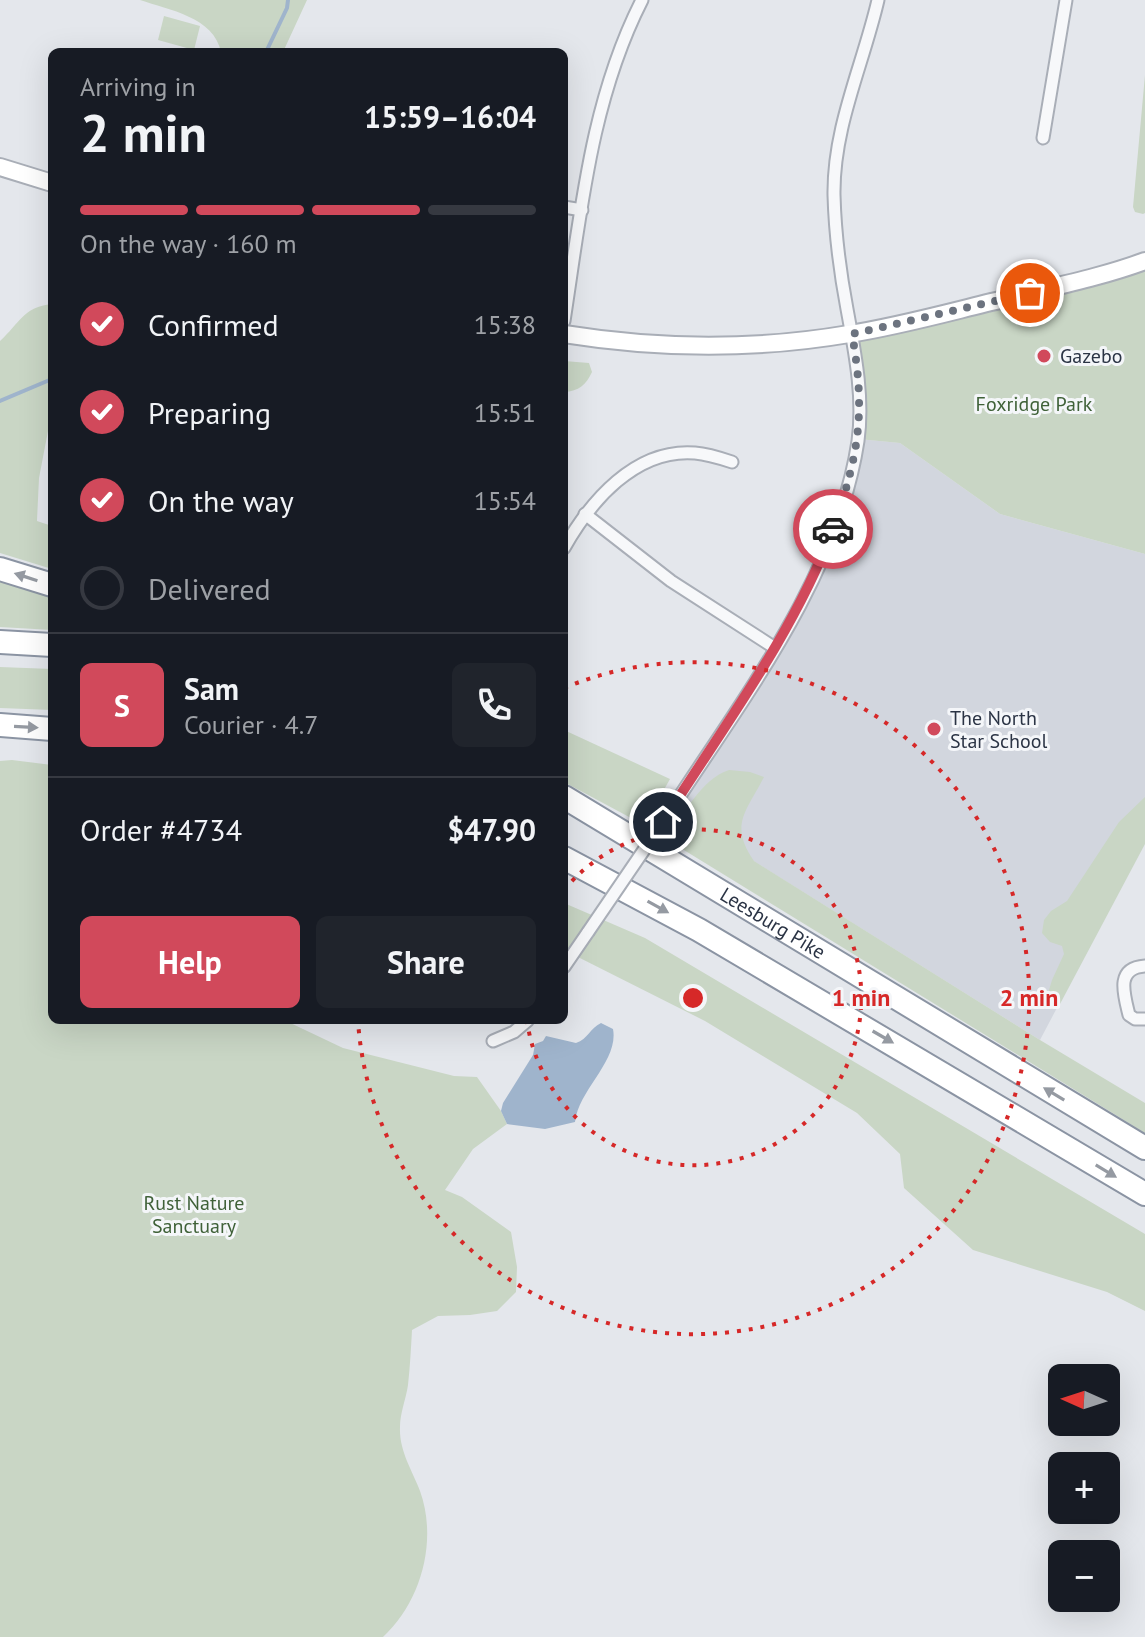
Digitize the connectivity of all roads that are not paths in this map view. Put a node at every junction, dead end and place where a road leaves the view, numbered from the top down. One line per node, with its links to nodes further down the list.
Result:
1 (642, 0): 8 (street)
2 (878, 0): 12 (street)
3 (1066, 0): 4 (street)
4 (1043, 138)
5 (0, 167): 6 (main road)
6 (48, 182)
7 (568, 208): 8 (street)
8 (582, 210): 10 (street)
9 (1145, 261): 12 (main road)
10 (568, 296)
11 (568, 334): 12 (main road)
12 (852, 334): 20 (street)
13 (732, 462): 14 (street)
14 (585, 514): 15 (street); 20 (street)
15 (568, 542)
16 (0, 569): 17 (highway, one-way to 16)
17 (48, 584)
18 (0, 642): 19 (highway)
19 (48, 645)
20 (775, 648): 25 (street, bridge)
21 (0, 725): 22 (highway, one-way to 22)
22 (48, 729)
23 (568, 799): 30 (highway, Leesburg Pike, one-way to 23)
24 (568, 860): 31 (highway, one-way to 31)
25 (568, 961)
26 (1145, 966): 27 (street)
27 (1145, 1019)
28 (523, 1024): 29 (street)
29 (493, 1041)
30 (1145, 1148)
31 (1145, 1194)

